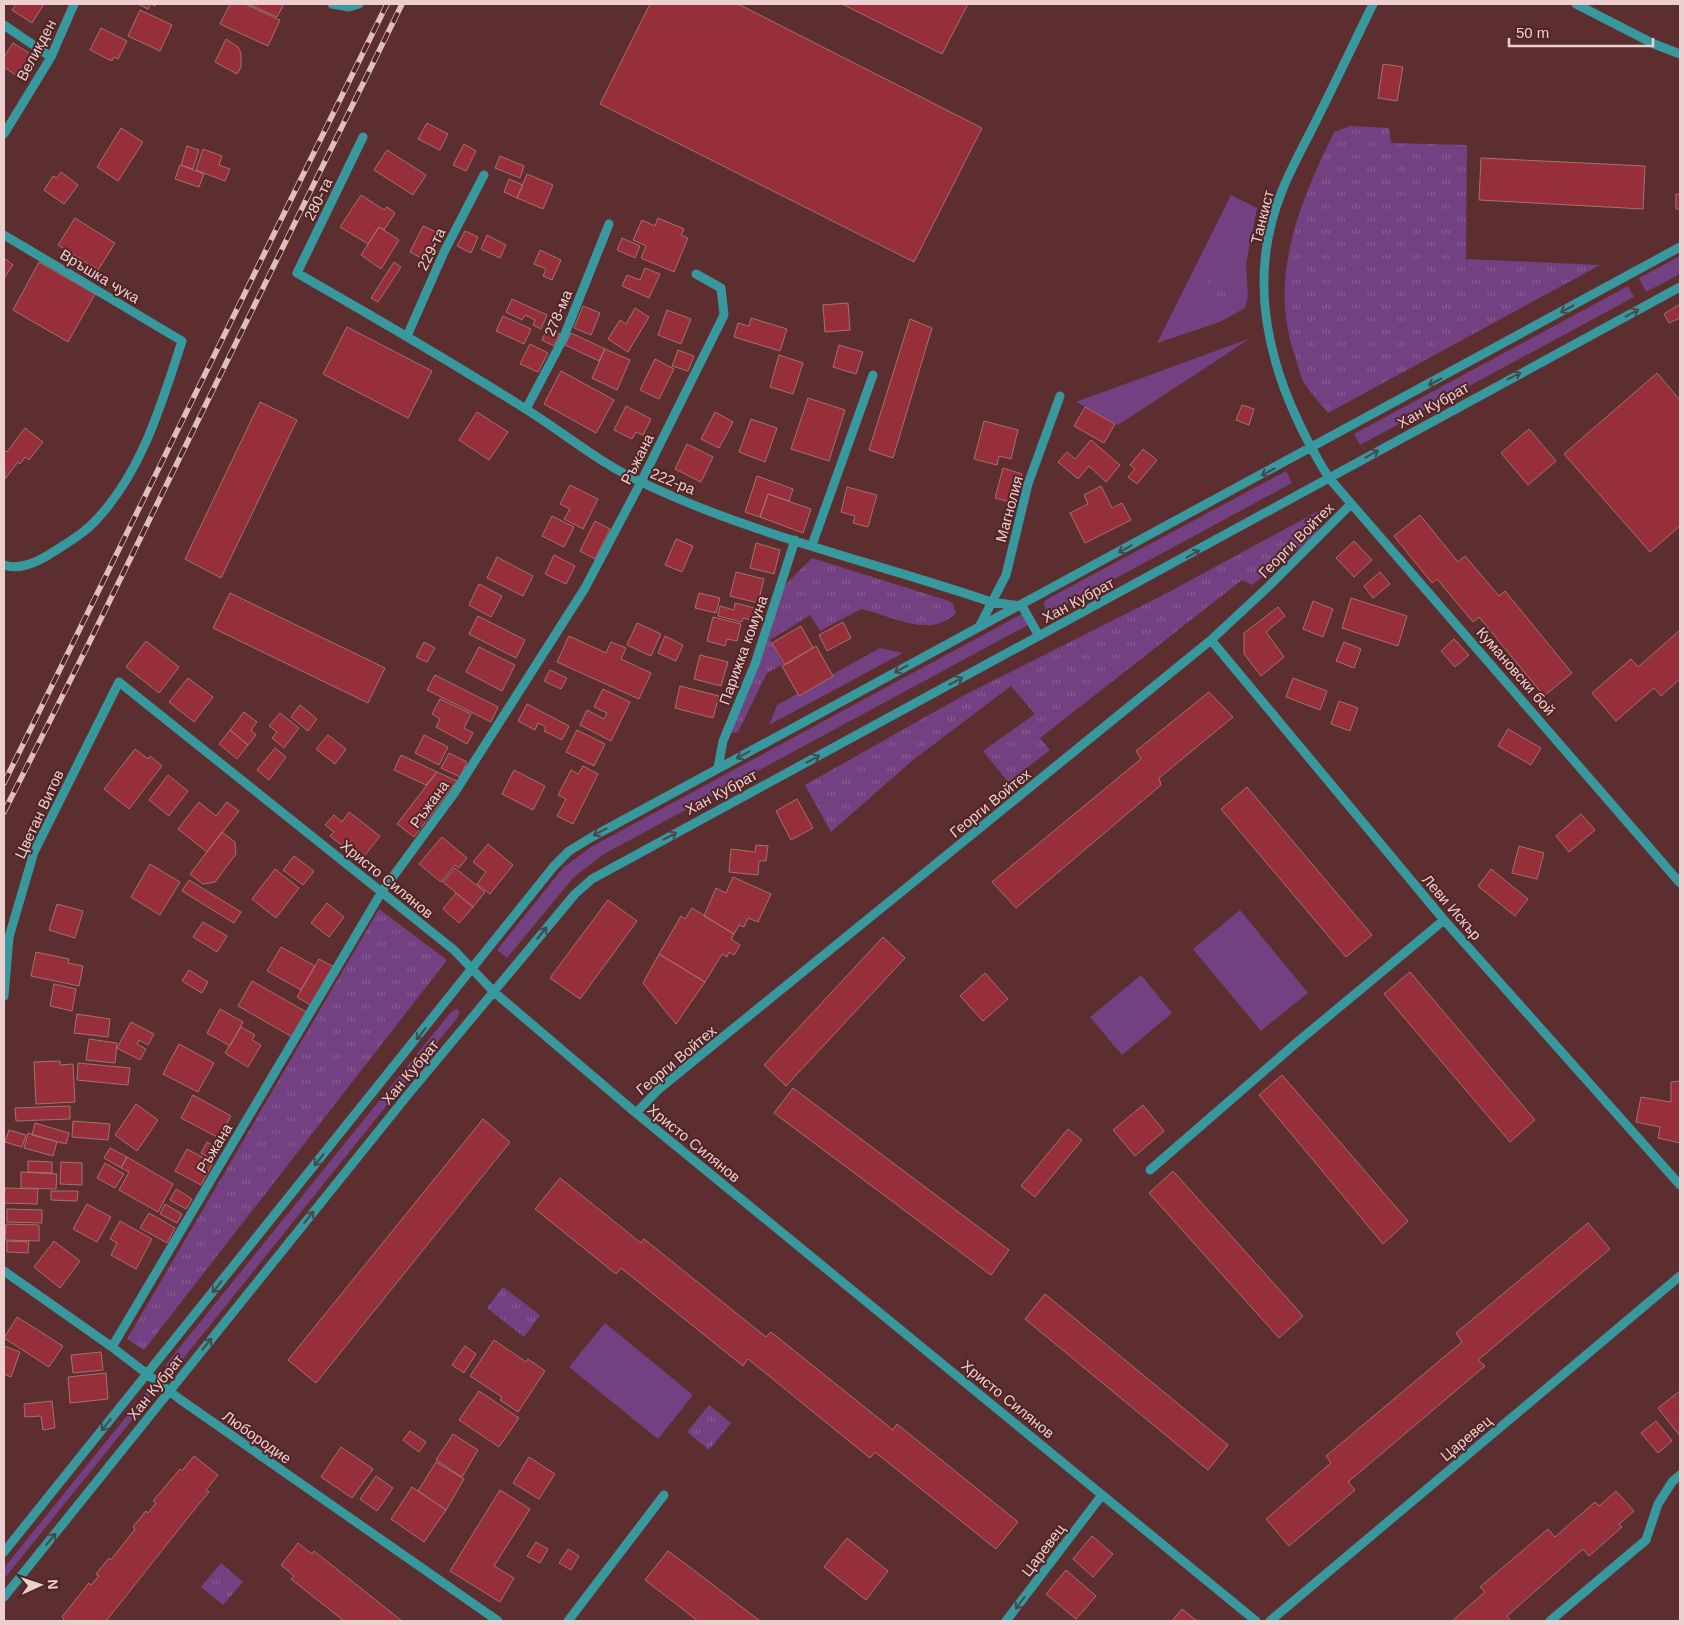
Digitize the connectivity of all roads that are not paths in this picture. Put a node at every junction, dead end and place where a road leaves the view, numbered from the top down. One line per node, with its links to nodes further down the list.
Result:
1 (74, 4): 8 (street, Великден)
2 (332, 4): 3 (street)
3 (358, 4)
4 (1373, 4): 22 (street, Танкист)
5 (1576, 4): 7 (street)
6 (4, 25): 8 (street)
7 (1680, 54)
8 (51, 57): 9 (street, Великден)
9 (4, 134)
10 (363, 137): 15 (street, 280-та)
11 (484, 175): 18 (street, 229-та)
12 (609, 224): 21 (street, 278-ма)
13 (4, 235): 28 (street, Връшка чука)
14 (1680, 247): 22 (street, Хан Кубрат, one-way to 22)
15 (298, 273): 18 (street, 222-ра)
16 (696, 274): 24 (street, Ръжана)
17 (1680, 287): 23 (street, Хан Кубрат, one-way to 17)
18 (407, 336): 21 (street, 222-ра)
19 (873, 375): 27 (street)
20 (1060, 396): 29 (street, Магнолия)
21 (526, 409): 24 (street, 222-ра)
22 (1311, 448): 23 (street, Танкист); 30 (street, Хан Кубрат, one-way to 30)
23 (1329, 478): 25 (street, Кумановски бой); 32 (street, Хан Кубрат, one-way to 23)
24 (640, 482): 26 (street, 222-ра); 37 (street, Ръжана)
25 (1351, 504): 33 (street, Георги Войтех); 36 (street, Кумановски бой)
26 (794, 540): 27 (street, 222-ра); 35 (street, Парижка комуна)
27 (812, 545): 29 (street, 222-ра)
28 (4, 565)
29 (991, 602): 30 (street, 222-ра); 31 (street, Магнолия)
30 (1022, 606): 31 (street, Хан Кубрат); 32 (street)
31 (979, 627): 35 (street, Хан Кубрат, one-way to 35)
32 (1039, 636): 40 (street, Хан Кубрат, one-way to 32)
33 (1211, 640): 38 (street, Леви Искър); 42 (street, Георги Войтех)
34 (118, 682): 37 (street, Христо Силянов); 41 (street, Цветан Витов)
35 (718, 768): 39 (street, Хан Кубрат, one-way to 39)
36 (1680, 884)
37 (381, 893): 39 (street, Христо Силянов); 47 (street, Ръжана)
38 (1444, 920): 43 (street); 44 (street, Леви Искър)
39 (473, 970): 40 (street, Христо Силянов); 48 (street, Хан Кубрат, one-way to 48)
40 (494, 992): 42 (street, Христо Силянов); 49 (street, Хан Кубрат, one-way to 40)
41 (4, 996)
42 (636, 1113): 52 (street, Христо Силянов)
43 (1150, 1170)
44 (1680, 1185)
45 (4, 1271): 47 (street, Любородие)
46 (1680, 1276): 59 (street, Царевец)
47 (112, 1347): 48 (street, Любородие)
48 (148, 1374): 49 (street, Любородие); 53 (street, Хан Кубрат, one-way to 53)
49 (169, 1392): 54 (street, Хан Кубрат, one-way to 49); 55 (street, Любородие)
50 (1680, 1475): 60 (street)
51 (664, 1494): 56 (street)
52 (1102, 1495): 57 (street, Царевец, one-way to 57); 58 (street, Христо Силянов)
53 (4, 1552)
54 (4, 1597)
55 (498, 1621)
56 (568, 1621)
57 (1006, 1621)
58 (1256, 1621)
59 (1270, 1621)
60 (1550, 1621)

